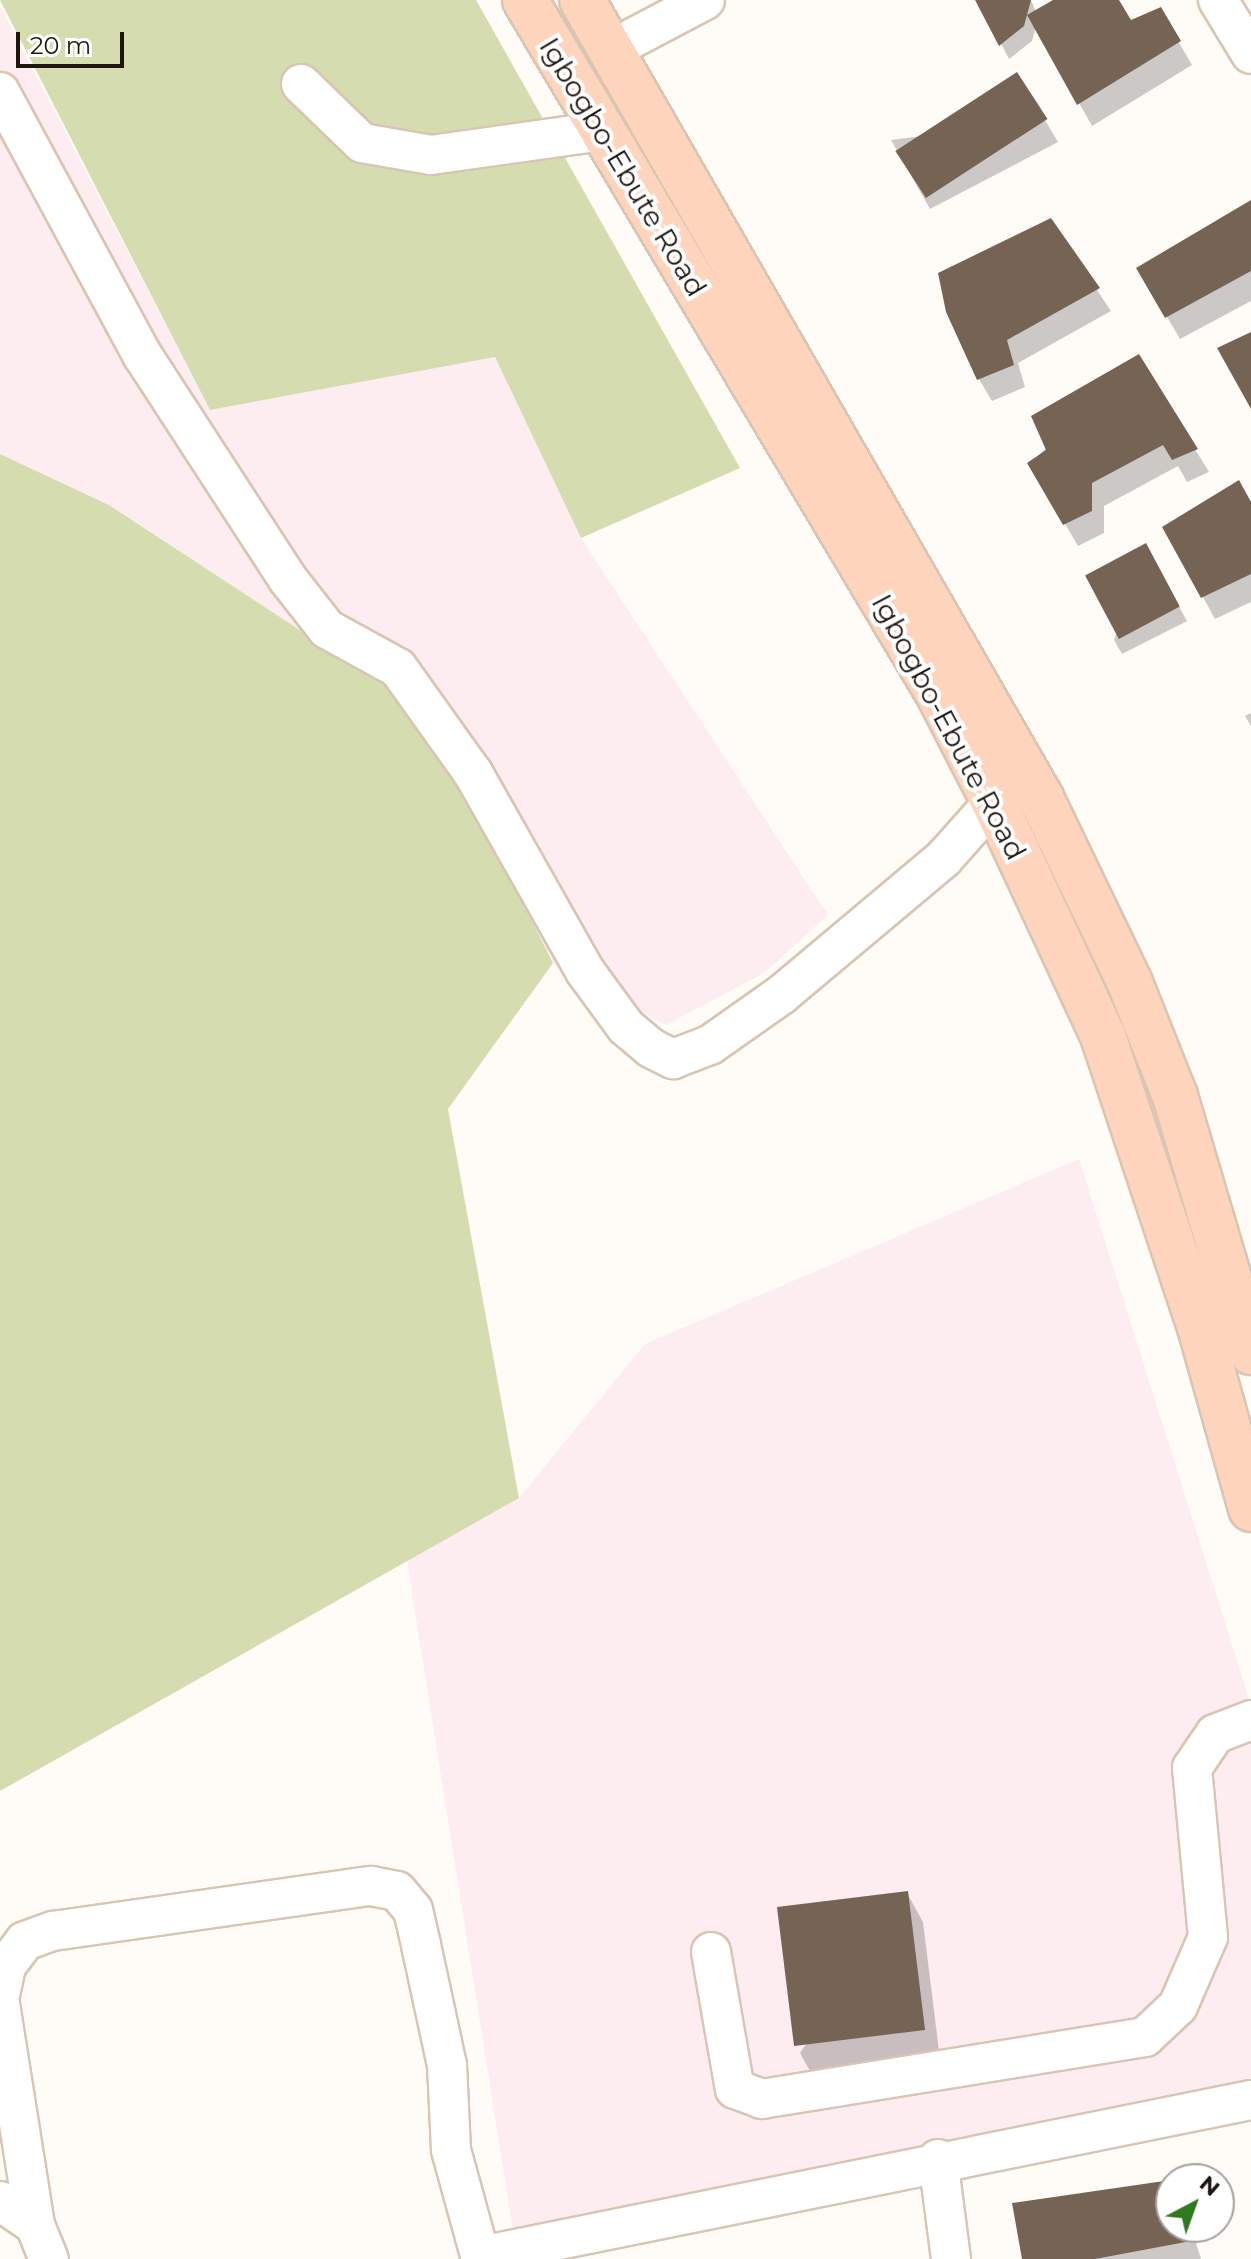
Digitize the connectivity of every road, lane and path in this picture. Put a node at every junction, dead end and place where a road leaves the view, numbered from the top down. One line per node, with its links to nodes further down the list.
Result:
1 (525, 0): 9 (main road, Igbogbo-Ebute Road)
2 (582, 0): 5 (main road, Igbogbo-Ebute Road)
3 (705, 0): 5 (street)
4 (1218, 0): 6 (street)
5 (612, 49): 11 (main road, Igbogbo-Ebute Road)
6 (1251, 54)
7 (301, 84): 9 (street)
8 (0, 92): 10 (street)
9 (601, 131): 10 (main road, Igbogbo-Ebute Road)
10 (994, 802): 12 (main road, Igbogbo-Ebute Road)
11 (1251, 1352)
12 (1251, 1509)
13 (1251, 1720): 14 (street)
14 (711, 1952)
15 (0, 1995): 21 (street)
16 (0, 2004): 20 (street)
17 (1251, 2100): 18 (street)
18 (938, 2159): 21 (street); 23 (street)
19 (0, 2201): 20 (street)
20 (35, 2225): 22 (street)
21 (481, 2258)
22 (49, 2259)
23 (951, 2259)

